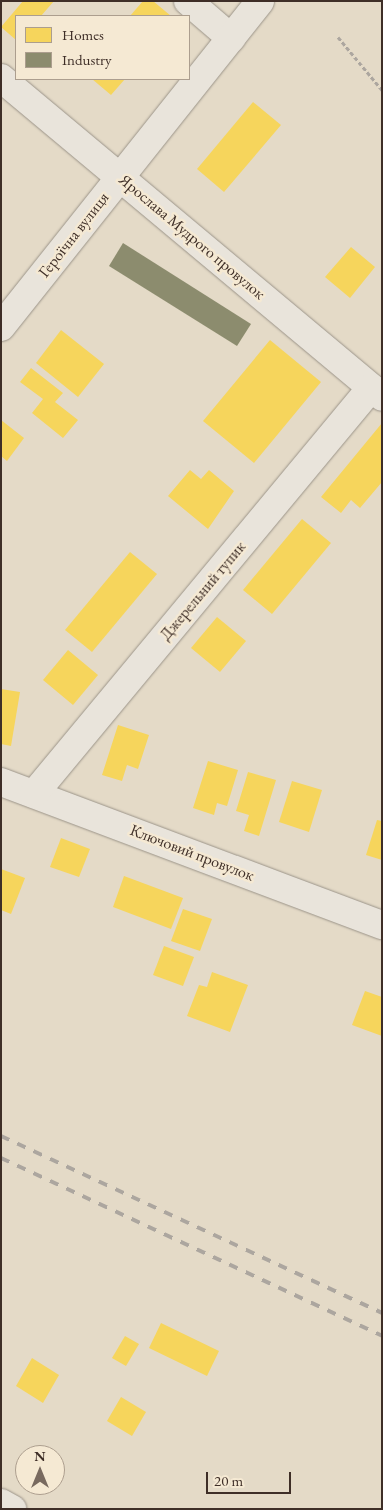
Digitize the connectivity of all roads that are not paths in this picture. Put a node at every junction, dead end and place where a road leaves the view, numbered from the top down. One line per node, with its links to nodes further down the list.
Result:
1 (188, 1): 3 (street)
2 (260, 1): 3 (street, Героїчна вулиця)
3 (231, 38): 5 (street, Героїчна вулиця)
4 (1, 78): 5 (street, Ярослава Мудрого провулок)
5 (120, 177): 6 (street, Героїчна вулиця); 7 (street, Ярослава Мудрого провулок)
6 (1, 327)
7 (376, 392): 9 (street, Джерельний тупик)
8 (1, 782): 9 (street, Ключовий провулок)
9 (34, 794): 10 (street, Ключовий провулок)
10 (382, 925)
11 (1, 1503): 12 (street)
12 (12, 1509)

